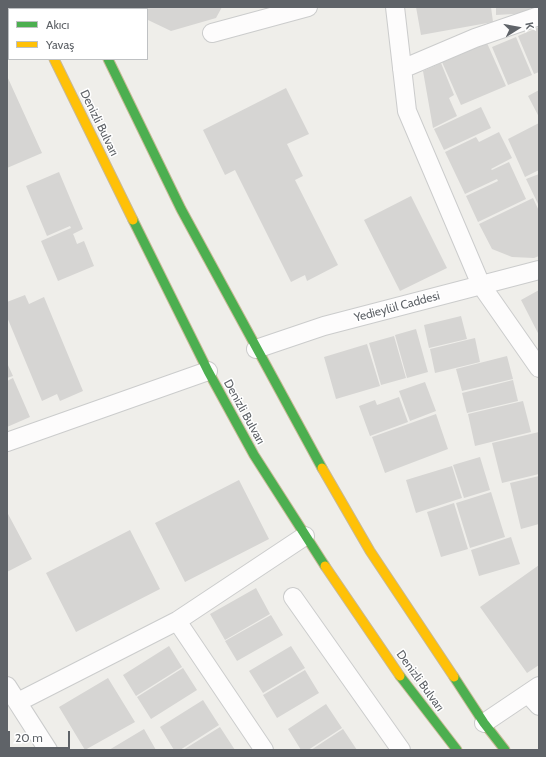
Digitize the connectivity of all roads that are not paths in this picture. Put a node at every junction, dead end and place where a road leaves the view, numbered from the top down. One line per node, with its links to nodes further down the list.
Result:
1 (308, 7): 4 (street)
2 (395, 7): 7 (street)
3 (539, 16): 7 (street)
4 (212, 33)
5 (54, 60): 12 (highway, Denizli Bulvarı)
6 (108, 60): 10 (highway)
7 (402, 69): 9 (street)
8 (539, 270): 9 (street, Yedieylül Caddesi)
9 (481, 285): 10 (street, Yedieylül Caddesi); 11 (street)
10 (256, 349): 20 (highway)
11 (539, 368)
12 (208, 371): 13 (street); 14 (highway, Denizli Bulvarı)
13 (7, 442)
14 (306, 536): 16 (street); 24 (highway, Denizli Bulvarı)
15 (292, 597): 23 (street)
16 (177, 621): 19 (street); 22 (street)
17 (7, 686): 19 (street)
18 (535, 695): 20 (street)
19 (18, 702): 21 (street)
20 (484, 723): 25 (highway)
21 (48, 750)
22 (264, 750)
23 (401, 750)
24 (457, 750)
25 (505, 750)

